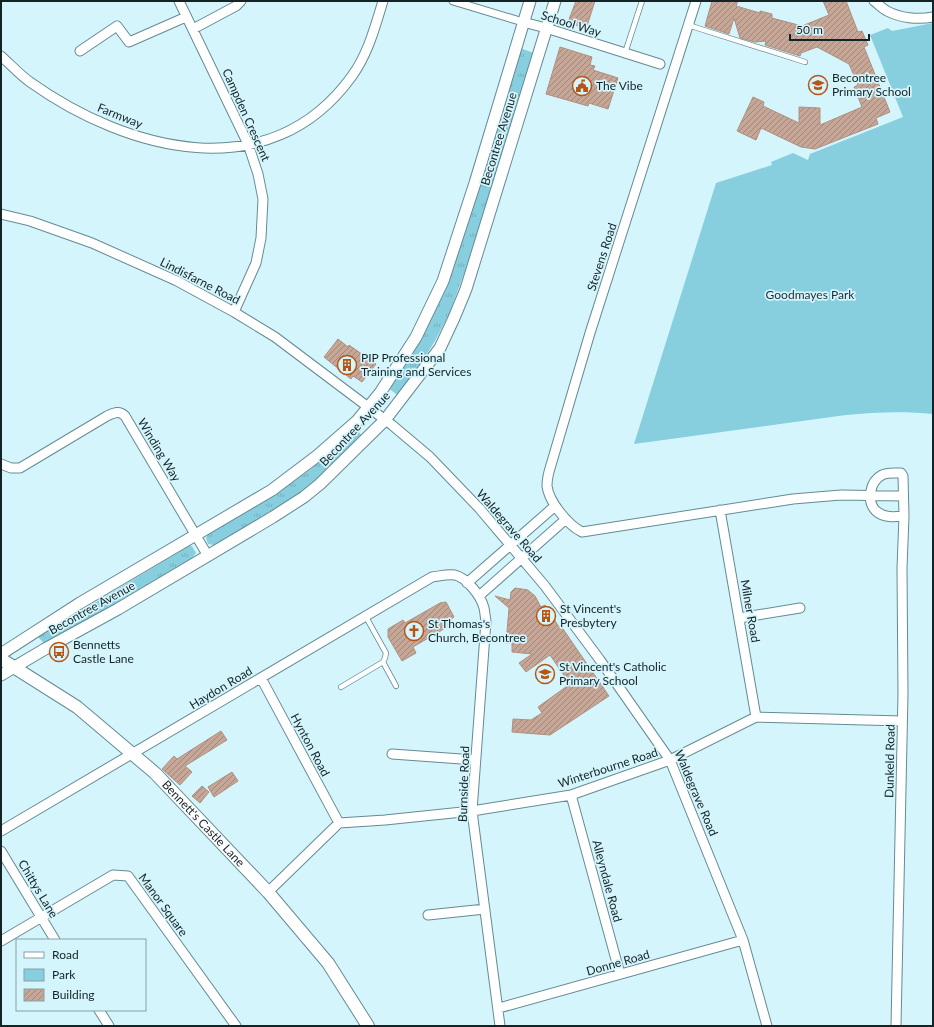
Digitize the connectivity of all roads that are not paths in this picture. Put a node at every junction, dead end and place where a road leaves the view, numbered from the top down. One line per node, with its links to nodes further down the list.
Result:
1 (179, 1): 10 (street, Campden Crescent)
2 (241, 1): 15 (street)
3 (384, 1): 21 (street, Farmway)
4 (453, 1): 12 (street, School Way)
5 (530, 1): 12 (street, Becontree Avenue)
6 (555, 1): 14 (street, Becontree Avenue)
7 (642, 1): 17 (lane)
8 (696, 1): 13 (street, Stevens Road)
9 (874, 1): 11 (street)
10 (186, 17): 15 (street, Campden Crescent); 16 (street)
11 (933, 17)
12 (523, 22): 14 (street, School Way); 24 (street, Becontree Avenue)
13 (688, 25): 19 (lane); 29 (street, Stevens Road)
14 (546, 28): 17 (street, School Way); 25 (street, Becontree Avenue)
15 (193, 29): 21 (street, Campden Crescent)
16 (80, 51)
17 (625, 53): 20 (street, School Way)
18 (1, 56): 21 (street, Farmway)
19 (805, 62)
20 (660, 64)
21 (248, 144): 23 (street, Campden Crescent)
22 (1, 214): 23 (street, Lindisfarne Road)
23 (234, 312): 24 (street, Lindisfarne Road)
24 (369, 407): 25 (street, Waldegrave Road); 33 (street, Becontree Avenue)
25 (385, 420): 34 (street, Waldegrave Road); 35 (street, Becontree Avenue)
26 (1, 464): 33 (street, Winding Way)
27 (870, 496): 28 (street, Stevens Road); 28 (street, Dunkeld Road); 30 (street, Stevens Road); 31 (street)
28 (903, 496): 31 (street, Dunkeld Road)
29 (555, 506): 32 (street, Stevens Road); 34 (street)
30 (720, 510): 32 (street, Stevens Road); 42 (street, Milner Road)
31 (904, 516): 52 (street, Dunkeld Road)
32 (566, 519): 36 (street)
33 (196, 536): 35 (street, Winding Way); 43 (street, Becontree Avenue)
34 (510, 545): 36 (street, Waldegrave Road); 38 (street)
35 (208, 556): 46 (street, Becontree Avenue)
36 (521, 558): 39 (street); 56 (street, Waldegrave Road)
37 (457, 576): 38 (street, Burnside Road); 41 (street, Haydon Road)
38 (467, 583): 39 (street, Burnside Road)
39 (478, 596): 55 (street, Burnside Road)
40 (800, 608): 42 (street)
41 (366, 617): 45 (lane); 48 (street, Haydon Road)
42 (739, 618): 51 (street, Milner Road)
43 (1, 654)
44 (1, 659): 46 (main road, Bennett's Castle Lane)
45 (383, 662): 49 (lane); 50 (lane)
46 (14, 667): 47 (street, Becontree Avenue); 53 (main road, Bennett's Castle Lane)
47 (1, 675)
48 (261, 678): 53 (street, Haydon Road); 59 (street, Hynton Road)
49 (396, 686)
50 (341, 687)
51 (756, 717): 52 (street, Winterbourne Road); 56 (street, Winterbourne Road)
52 (902, 721): 77 (street, Dunkeld Road)
53 (133, 754): 60 (street, Haydon Road); 62 (main road, Bennett's Castle Lane)
54 (392, 754): 55 (street)
55 (475, 760): 58 (street, Burnside Road)
56 (670, 760): 57 (street, Winterbourne Road); 67 (street, Waldegrave Road)
57 (571, 795): 58 (street, Winterbourne Road); 69 (street, Alleyndale Road)
58 (472, 811): 59 (street, Winterbourne Road); 63 (street, Burnside Road)
59 (339, 823): 62 (street)
60 (1, 831)
61 (1, 851): 65 (street, Chittys Lane)
62 (268, 892): 74 (main road, Bennett's Castle Lane)
63 (485, 908): 64 (street); 70 (street, Burnside Road)
64 (428, 916)
65 (41, 918): 66 (street, Chittys Lane); 68 (street, Manor Square); 73 (street, Manor Square)
66 (54, 939)
67 (743, 940): 69 (street, Donne Road); 76 (street, Waldegrave Road)
68 (1, 941)
69 (620, 974): 70 (street, Donne Road)
70 (499, 1008): 75 (street, Burnside Road)
71 (100, 1011): 72 (street)
72 (109, 1026)
73 (236, 1026)
74 (368, 1026)
75 (500, 1026)
76 (767, 1026)
77 (896, 1026)

